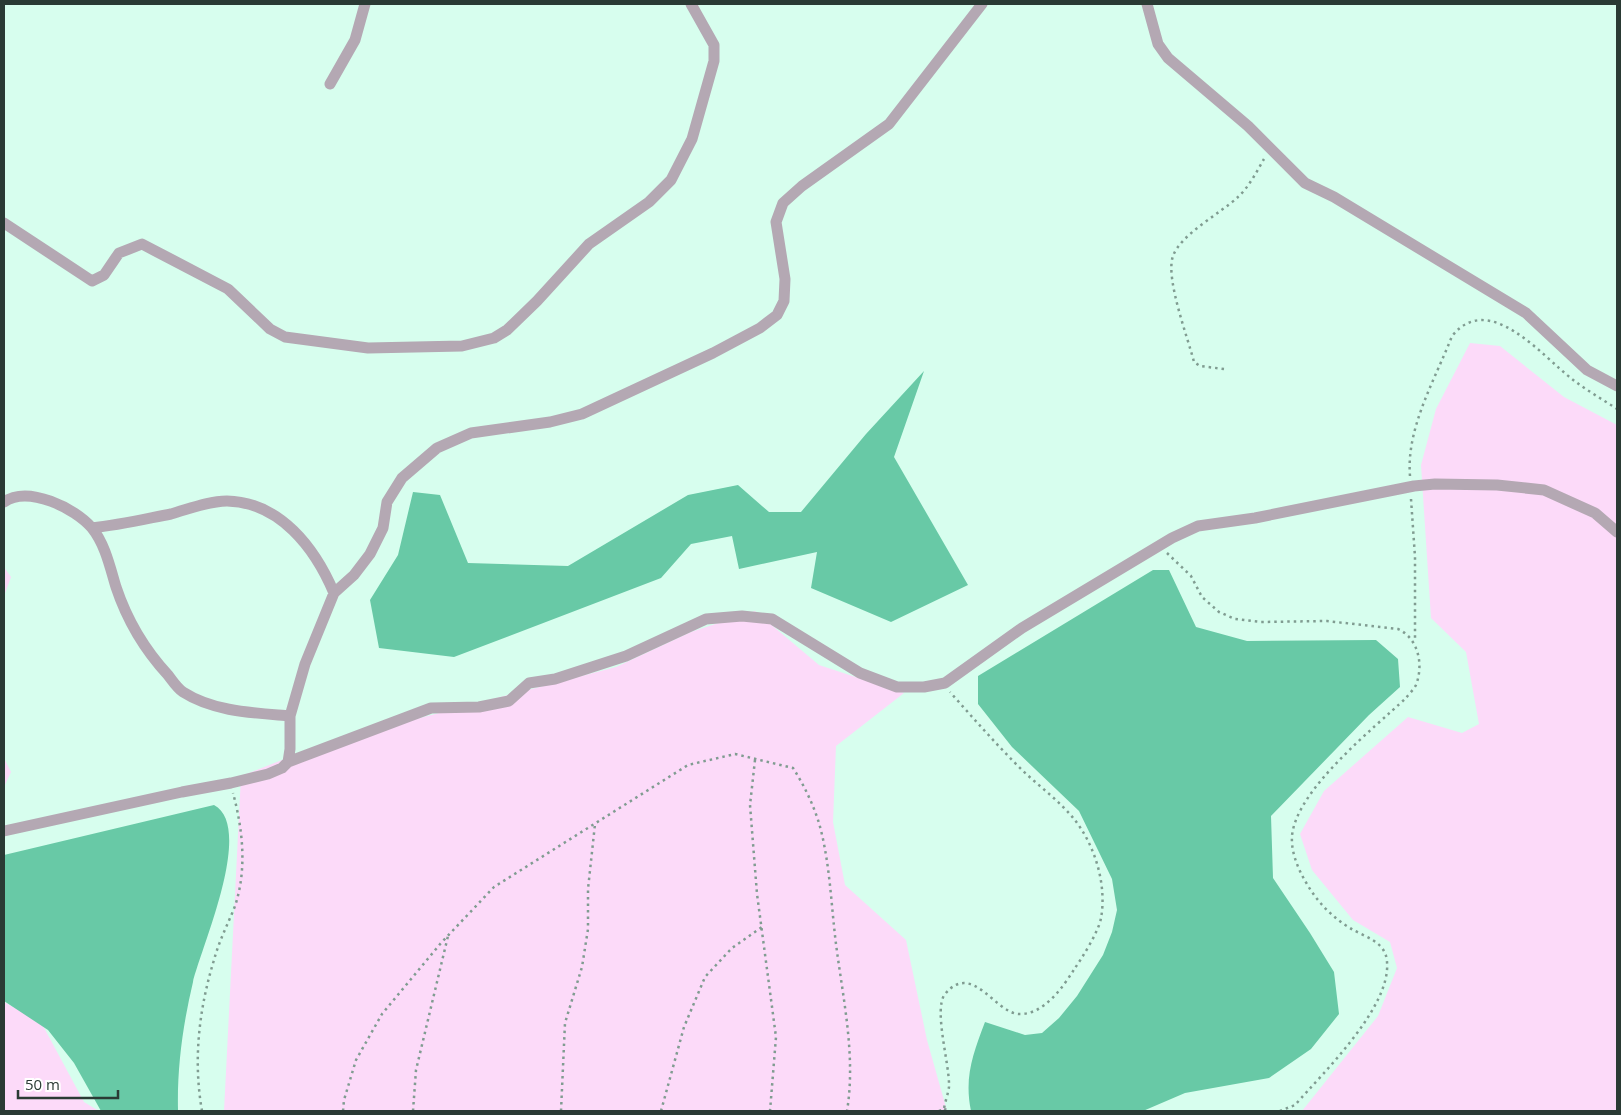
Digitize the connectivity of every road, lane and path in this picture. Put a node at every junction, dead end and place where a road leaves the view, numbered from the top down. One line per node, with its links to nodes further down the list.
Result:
1 (365, 4): 5 (street)
2 (691, 4): 7 (street)
3 (982, 4): 16 (street)
4 (1147, 4): 6 (street)
5 (330, 84)
6 (1271, 148): 8 (path); 9 (street)
7 (4, 223)
8 (1224, 369)
9 (1617, 386)
10 (1617, 409): 11 (path)
11 (1411, 486): 14 (street); 15 (street); 17 (path)
12 (4, 502): 13 (street)
13 (92, 528): 16 (street); 19 (street)
14 (1617, 532)
15 (1158, 546): 17 (path); 18 (street)
16 (334, 593): 19 (street)
17 (1415, 642): 37 (path)
18 (943, 684): 21 (street); 27 (path)
19 (290, 716): 21 (street)
20 (755, 760): 23 (path); 25 (path); 34 (path)
21 (288, 762): 22 (street)
22 (231, 783): 24 (street); 28 (path)
23 (595, 823): 26 (path); 31 (path)
24 (4, 831)
25 (762, 927): 32 (path); 33 (path)
26 (449, 935): 29 (path); 30 (path)
27 (944, 1109): 35 (path); 36 (path)
28 (202, 1111)
29 (343, 1111)
30 (413, 1111)
31 (561, 1111)
32 (661, 1111)
33 (770, 1111)
34 (847, 1111)
35 (939, 1111)
36 (950, 1111)
37 (1280, 1111)

